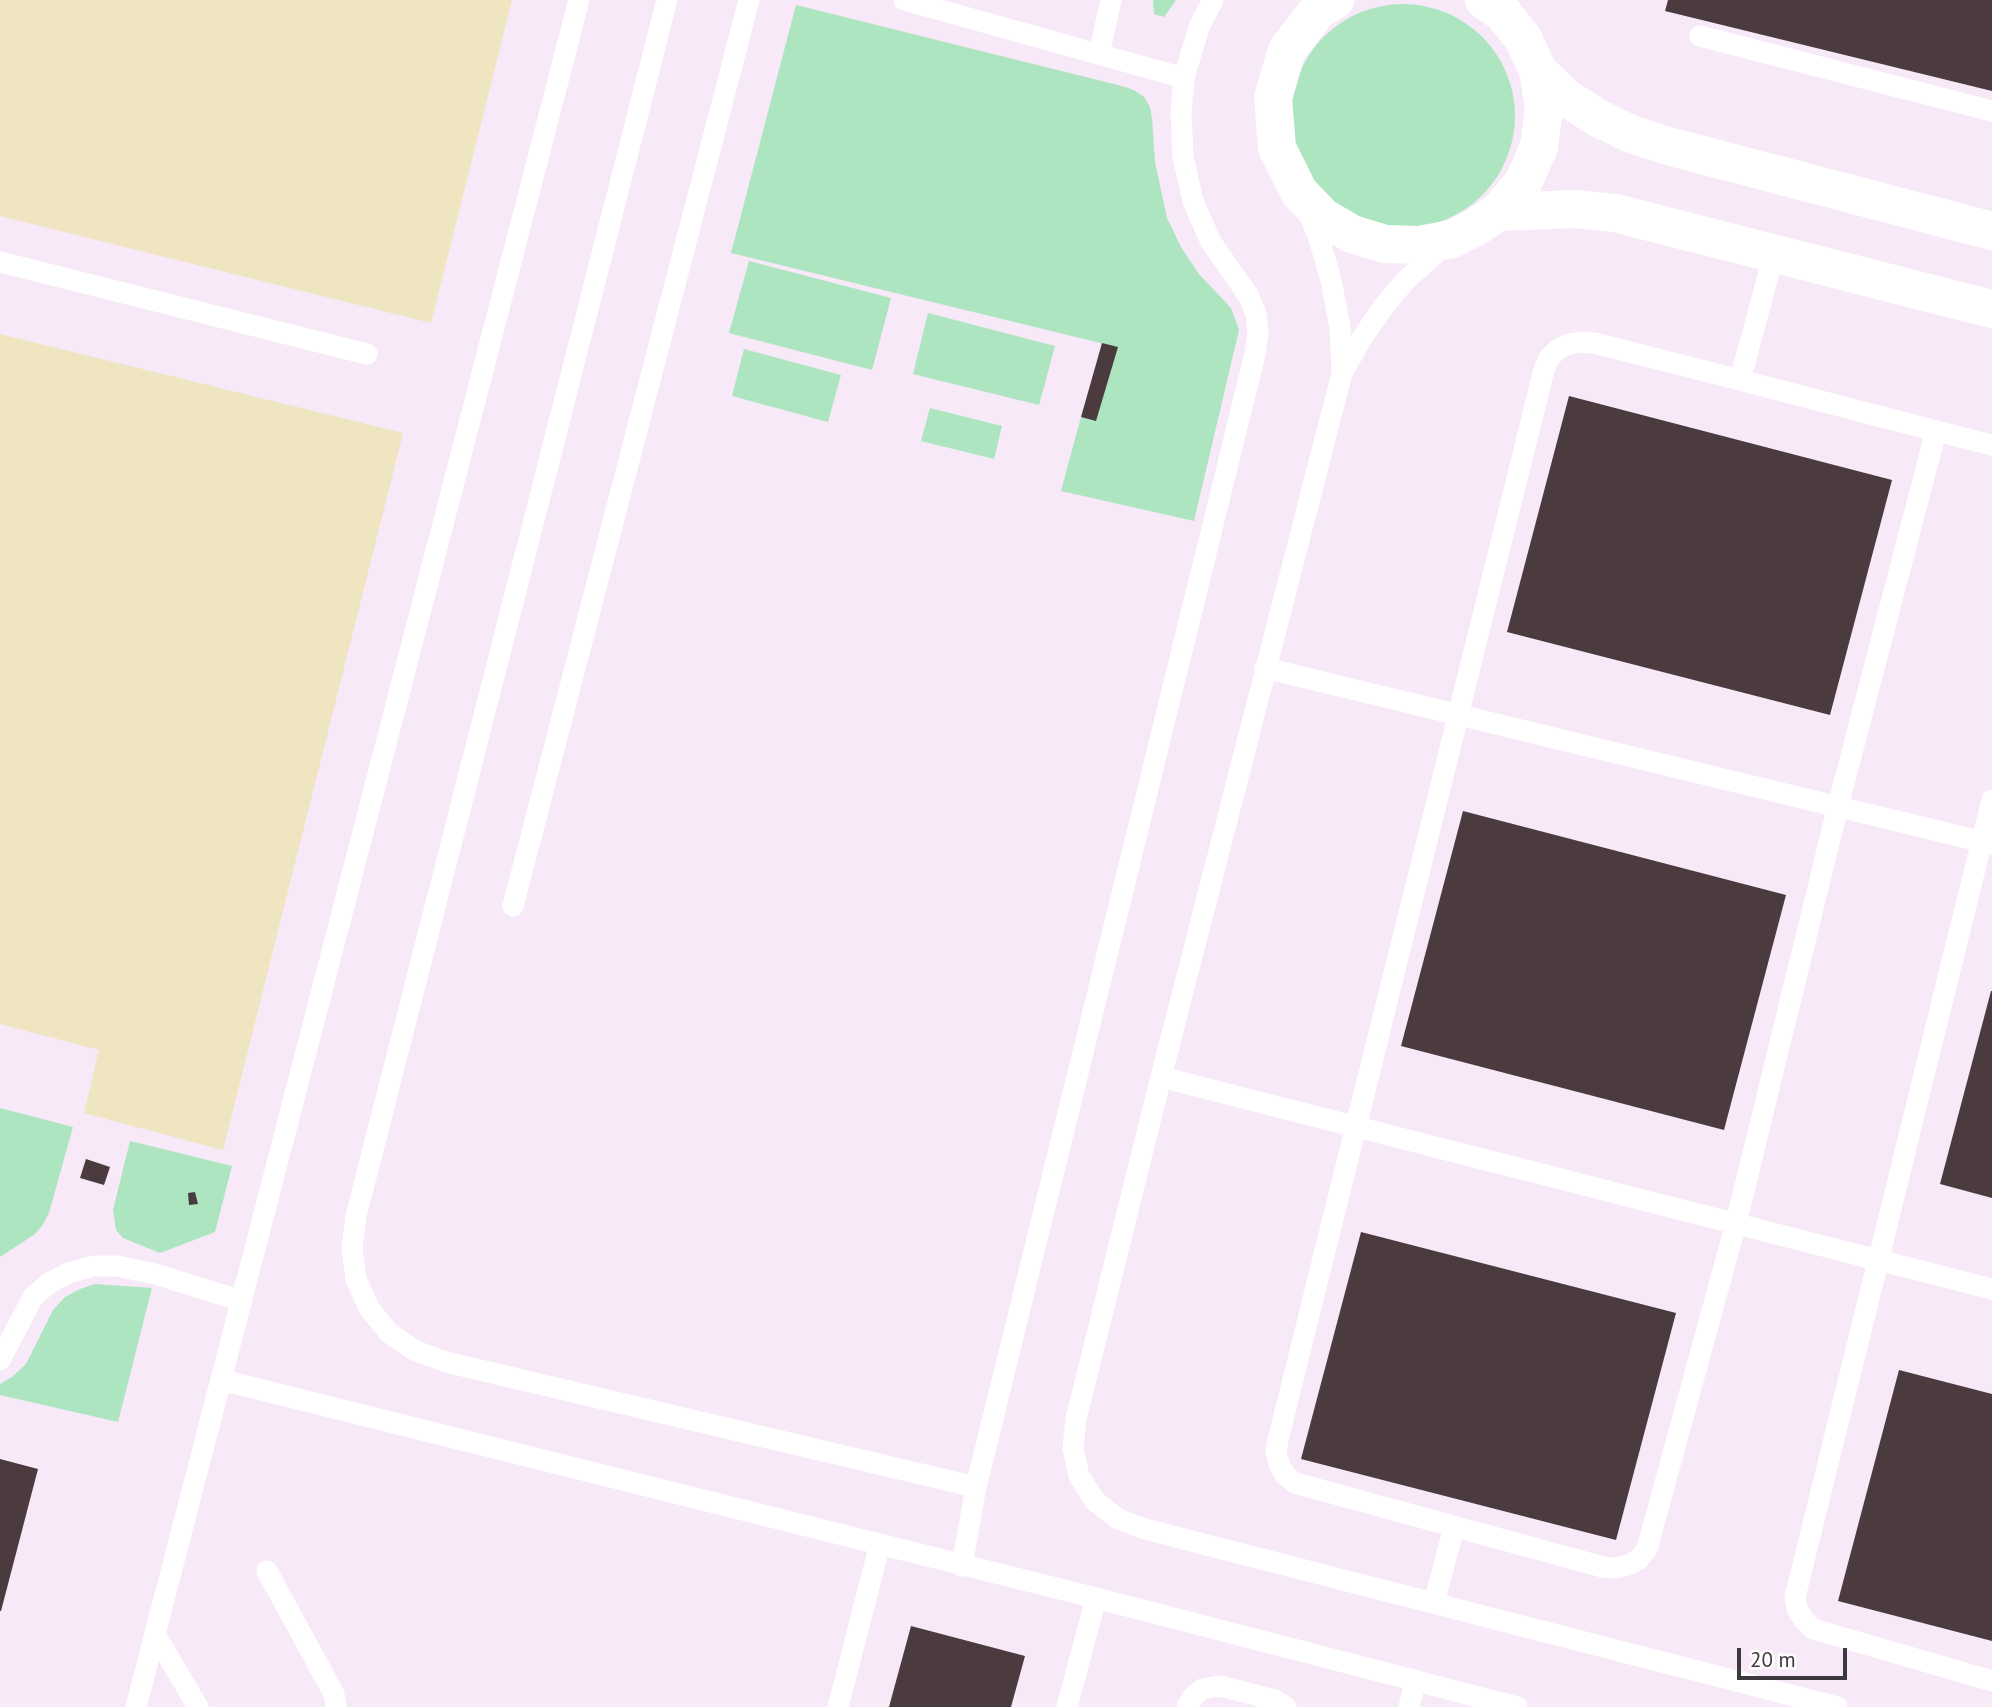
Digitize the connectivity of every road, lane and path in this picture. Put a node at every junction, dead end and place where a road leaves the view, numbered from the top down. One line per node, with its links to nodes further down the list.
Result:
1 (579, 0): 37 (lane)
2 (667, 0): 40 (lane)
3 (749, 0): 31 (lane)
4 (904, 0): 10 (lane)
5 (1111, 0): 10 (lane)
6 (1213, 0): 12 (lane)
7 (1335, 0): 14 (street)
8 (1495, 4): 11 (street)
9 (1700, 36): 13 (lane)
10 (1099, 54): 12 (lane)
11 (1538, 71): 15 (street); 16 (street)
12 (1184, 78): 40 (lane)
13 (1992, 111)
14 (1299, 192): 17 (street); 22 (lane)
15 (1498, 212): 17 (street); 18 (street)
16 (1992, 231)
17 (1452, 239): 22 (lane)
18 (1774, 254): 20 (street); 23 (lane)
19 (0, 262): 21 (lane)
20 (1992, 309)
21 (367, 354)
22 (1342, 373): 26 (lane)
23 (1740, 380): 24 (lane); 27 (lane)
24 (1936, 431): 25 (lane); 29 (lane)
25 (1992, 445)
26 (1265, 668): 27 (lane); 32 (lane)
27 (1459, 715): 29 (lane); 33 (lane)
28 (1992, 800): 30 (lane)
29 (1838, 806): 30 (lane); 34 (lane)
30 (1987, 843): 35 (lane)
31 (513, 906)
32 (1161, 1077): 33 (lane); 46 (lane)
33 (1356, 1125): 34 (lane); 41 (lane)
34 (1736, 1223): 35 (lane); 41 (lane)
35 (1878, 1259): 36 (lane); 49 (lane)
36 (1992, 1289)
37 (242, 1301): 38 (lane); 39 (lane)
38 (0, 1360)
39 (222, 1380): 42 (lane); 47 (lane)
40 (976, 1487): 43 (lane)
41 (1454, 1527): 46 (lane)
42 (880, 1544): 43 (lane); 53 (lane)
43 (962, 1566): 45 (lane)
44 (267, 1571): 52 (lane)
45 (1096, 1598): 48 (lane); 54 (lane)
46 (1434, 1603): 59 (lane)
47 (155, 1634): 50 (lane); 51 (lane)
48 (1416, 1680): 57 (lane); 58 (lane)
49 (1992, 1681)
50 (136, 1707)
51 (198, 1707)
52 (335, 1707)
53 (838, 1707)
54 (1067, 1707)
55 (1187, 1707): 56 (lane)
56 (1286, 1707)
57 (1409, 1707)
58 (1516, 1707)
59 (1837, 1707)

